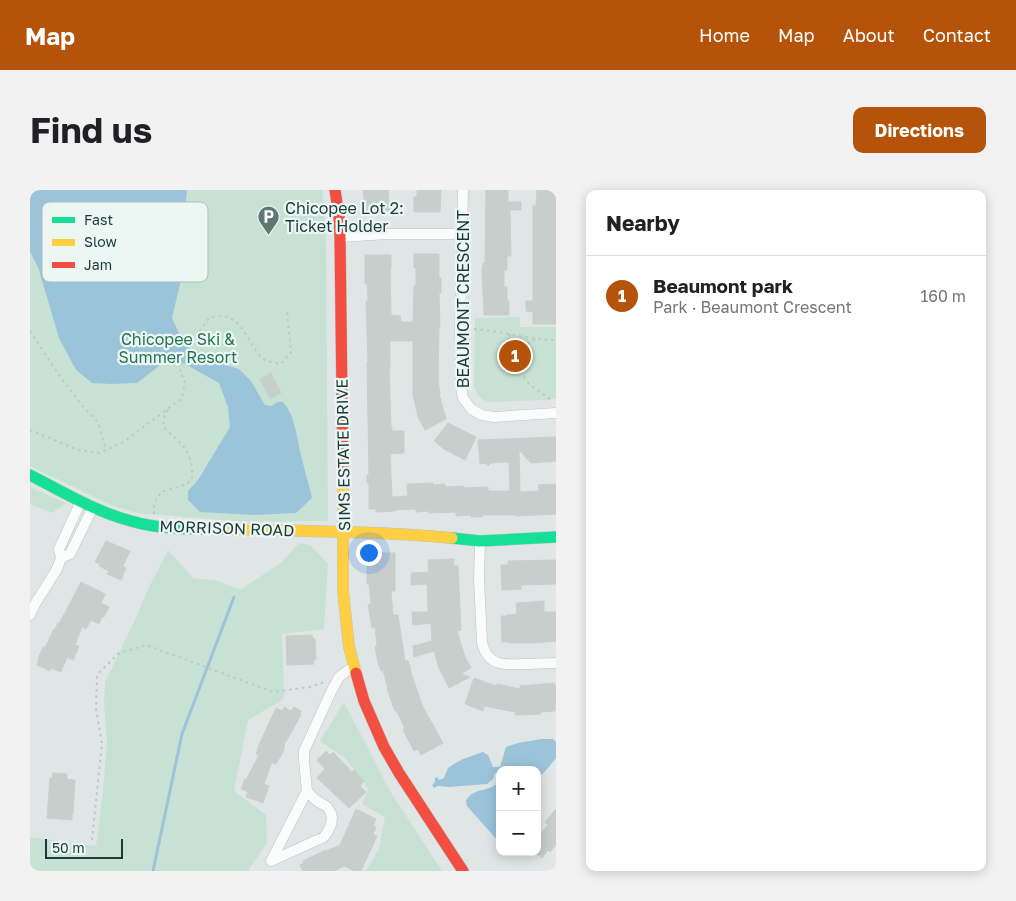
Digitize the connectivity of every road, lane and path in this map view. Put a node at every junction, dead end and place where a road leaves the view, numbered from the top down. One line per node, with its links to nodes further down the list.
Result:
1 (335, 190): 4 (street, SIMS ESTATE DRIVE)
2 (463, 190): 3 (street, BEAUMONT CRESCENT)
3 (462, 234): 4 (street); 14 (street, BEAUMONT CRESCENT)
4 (340, 237): 21 (street, SIMS ESTATE DRIVE)
5 (287, 311): 13 (path)
6 (474, 329): 8 (path)
7 (30, 331): 16 (path)
8 (509, 334): 9 (path); 11 (path)
9 (536, 339): 10 (path); 11 (path)
10 (556, 340)
11 (518, 353): 12 (path)
12 (553, 401)
13 (170, 407): 16 (path); 20 (path)
14 (556, 413)
15 (30, 430): 16 (path)
16 (106, 450)
17 (30, 476): 18 (street, MORRISON ROAD)
18 (82, 501): 19 (street, MORRISON ROAD); 24 (street)
19 (93, 507): 21 (street, MORRISON ROAD); 24 (street)
20 (154, 518)
21 (344, 532): 23 (street, MORRISON ROAD); 27 (street, SIMS ESTATE DRIVE)
22 (556, 537): 23 (street, MORRISON ROAD)
23 (480, 541): 26 (street)
24 (61, 558): 25 (street)
25 (30, 615)
26 (556, 663)
27 (354, 666): 28 (street); 31 (street, SIMS ESTATE DRIVE)
28 (339, 677): 29 (street); 30 (path)
29 (307, 791): 29 (street)
30 (92, 840)
31 (463, 871)

